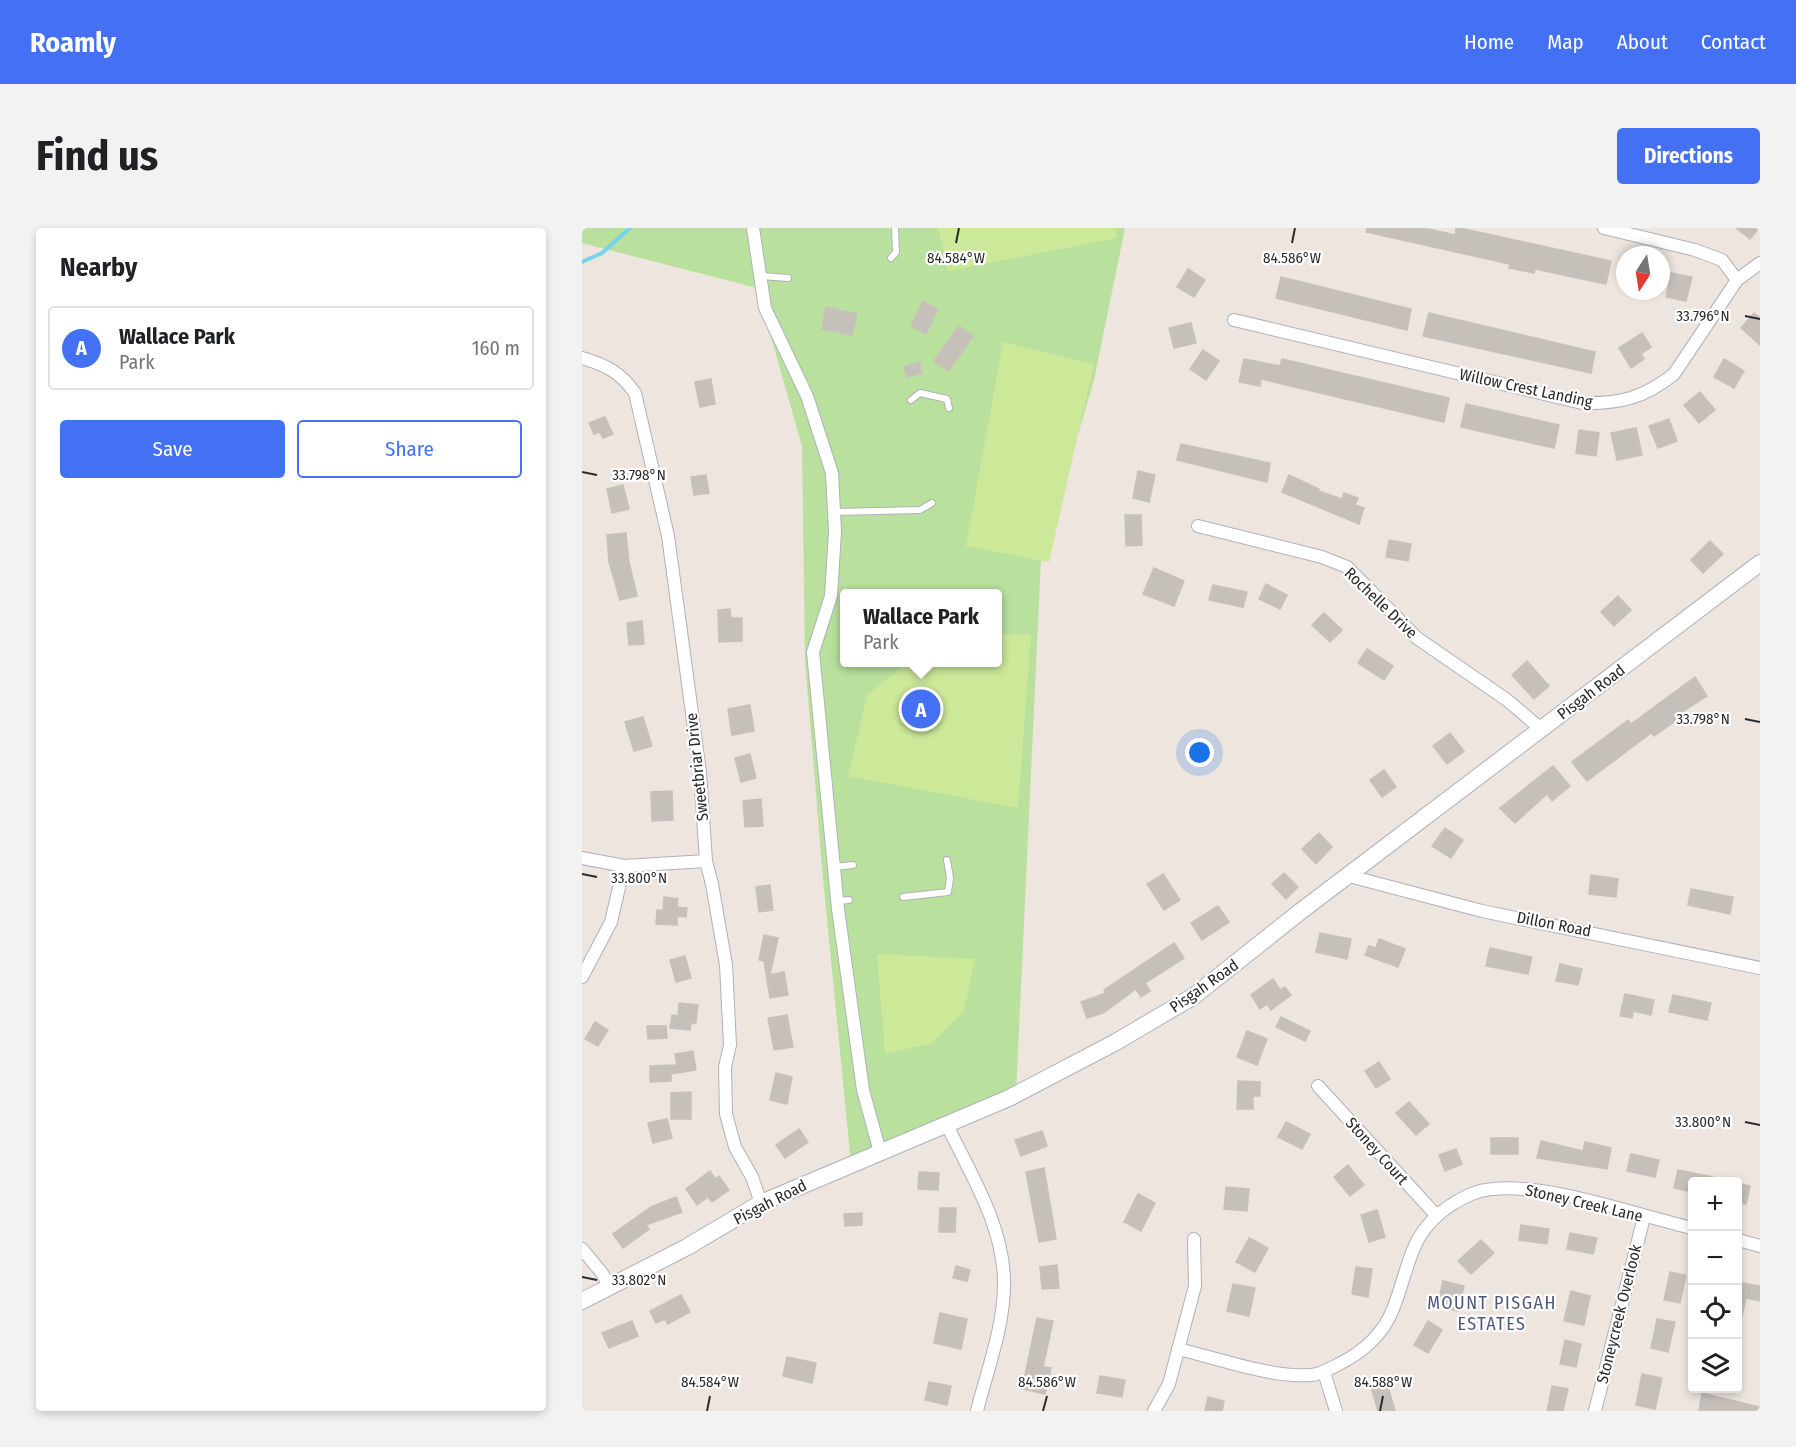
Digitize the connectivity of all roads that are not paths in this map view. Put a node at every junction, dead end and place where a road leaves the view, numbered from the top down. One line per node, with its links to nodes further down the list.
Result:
1 (753, 228): 7 (street)
2 (895, 228): 5 (lane)
3 (1604, 228): 4 (street)
4 (1633, 231): 9 (street)
5 (891, 258)
6 (1760, 263): 9 (street, Willow Crest Landing)
7 (762, 276): 8 (lane); 15 (street)
8 (788, 279)
9 (1737, 280): 10 (street, Willow Crest Landing)
10 (1234, 320)
11 (582, 358): 20 (street, Sweetbriar Drive)
12 (911, 400): 13 (lane)
13 (949, 408)
14 (932, 503): 15 (lane)
15 (834, 512): 24 (street)
16 (1198, 526): 18 (street, Rochelle Drive)
17 (1760, 563): 18 (street, Pisgah Road)
18 (1541, 729): 25 (street, Pisgah Road)
19 (582, 858): 23 (street)
20 (706, 861): 23 (street); 32 (street, Sweetbriar Drive)
21 (947, 861): 26 (lane)
22 (853, 865): 24 (lane)
23 (624, 866): 28 (street)
24 (834, 867): 31 (street)
25 (1348, 876): 27 (street, Dillon Road); 30 (street, Pisgah Road)
26 (903, 897)
27 (1760, 968)
28 (582, 977)
29 (1318, 1086): 33 (street, Stoney Court)
30 (947, 1125): 31 (street, Pisgah Road); 44 (street)
31 (880, 1152): 32 (street, Pisgah Road)
32 (761, 1203): 40 (street, Pisgah Road)
33 (1436, 1215): 34 (street, Stoney Creek Lane); 43 (street, Stoney Creek Lane)
34 (1644, 1217): 35 (street, Stoney Creek Lane); 47 (street, Stoneycreek Overlook)
35 (1688, 1227)
36 (1194, 1239): 42 (street)
37 (1742, 1241): 38 (street)
38 (1760, 1246)
39 (582, 1249): 40 (street)
40 (610, 1288): 41 (street, Pisgah Road)
41 (582, 1301)
42 (1178, 1349): 43 (street, Stoney Creek Lane); 45 (street)
43 (1324, 1372): 46 (street)
44 (977, 1411)
45 (1155, 1411)
46 (1336, 1411)
47 (1595, 1411)

